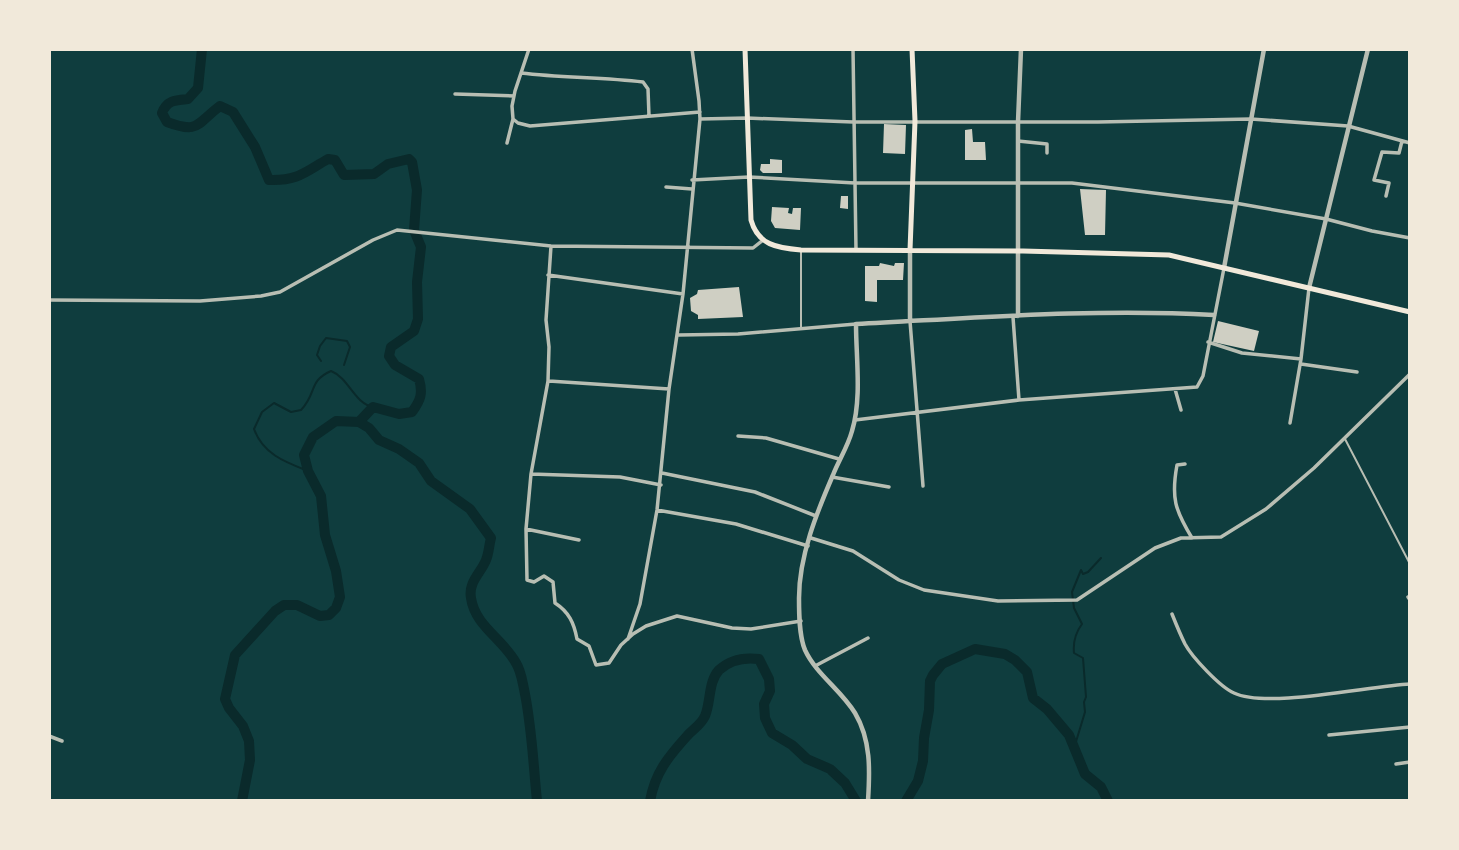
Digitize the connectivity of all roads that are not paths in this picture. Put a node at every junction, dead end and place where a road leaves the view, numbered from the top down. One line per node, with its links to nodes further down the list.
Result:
1 (528, 49): 9 (street)
2 (691, 49): 12 (street)
3 (745, 49): 14 (main road)
4 (853, 49): 19 (street)
5 (912, 49): 18 (main road)
6 (1021, 49): 20 (street)
7 (1264, 49): 17 (street)
8 (1368, 49): 21 (street)
9 (522, 73): 11 (street); 13 (street)
10 (455, 94): 11 (street)
11 (514, 96): 15 (street)
12 (700, 112): 13 (street); 16 (street)
13 (649, 116): 15 (street)
14 (747, 118): 16 (street); 19 (street); 27 (main road)
15 (513, 119): 24 (street)
16 (699, 119): 28 (street)
17 (1251, 119): 20 (street); 21 (street); 35 (street)
18 (915, 121): 19 (street); 20 (street); 30 (main road)
19 (853, 122): 29 (street)
20 (1018, 122): 22 (street)
21 (1348, 126): 23 (street); 36 (street)
22 (1018, 141): 26 (street); 31 (street)
23 (1402, 141): 25 (street); 34 (street)
24 (507, 143)
25 (1410, 143)
26 (1047, 153)
27 (749, 177): 28 (street); 29 (street); 38 (main road)
28 (692, 180): 33 (street)
29 (855, 183): 30 (street); 42 (street)
30 (914, 183): 31 (street); 43 (main road)
31 (1019, 184): 35 (street); 44 (street)
32 (666, 187): 33 (street)
33 (692, 190): 40 (street)
34 (1386, 196)
35 (1235, 203): 36 (street); 45 (street)
36 (1326, 219): 37 (street); 47 (street)
37 (1410, 238)
38 (763, 240): 40 (street); 41 (main road)
39 (551, 246): 40 (street); 46 (street); 49 (street)
40 (687, 248): 48 (street)
41 (801, 250): 42 (main road); 55 (lane)
42 (856, 250): 43 (main road)
43 (909, 250): 44 (main road); 53 (street)
44 (1018, 251): 45 (main road); 52 (street)
45 (1224, 268): 47 (main road); 51 (street)
46 (548, 275): 48 (street); 61 (street)
47 (1309, 288): 50 (main road); 58 (street)
48 (683, 294): 56 (street)
49 (49, 300)
50 (1410, 312)
51 (1214, 315): 52 (street); 57 (street)
52 (1016, 316): 53 (street); 64 (street)
53 (910, 321): 54 (street); 66 (street)
54 (856, 324): 55 (street); 67 (street)
55 (801, 328): 56 (street)
56 (679, 335): 62 (street)
57 (1208, 342): 58 (street); 63 (street)
58 (1301, 362): 59 (street); 68 (street)
59 (1357, 372)
60 (1410, 374): 70 (street)
61 (548, 381): 62 (street); 74 (street)
62 (669, 388): 73 (street)
63 (1175, 389): 64 (street); 65 (street)
64 (1019, 400): 66 (street)
65 (1181, 411)
66 (917, 413): 67 (street); 77 (street)
67 (855, 419): 71 (street)
68 (1290, 423)
69 (738, 436): 71 (street)
70 (1345, 439): 83 (street); 86 (lane)
71 (839, 459): 75 (street)
72 (1185, 464): 83 (street)
73 (662, 473): 76 (street); 80 (street)
74 (531, 474): 76 (street); 81 (street)
75 (832, 477): 78 (street); 80 (street)
76 (661, 485): 79 (street)
77 (923, 486)
78 (889, 487)
79 (657, 510): 85 (street); 90 (street)
80 (816, 516): 82 (street)
81 (526, 529): 84 (street); 90 (street)
82 (811, 538): 83 (street); 85 (street)
83 (1192, 538)
84 (579, 540)
85 (808, 546): 88 (street)
86 (1410, 564)
87 (1172, 614): 92 (street)
88 (802, 621): 90 (street); 91 (street)
89 (868, 638): 91 (street)
90 (628, 639)
91 (815, 666): 99 (street)
92 (1410, 684)
93 (1410, 727): 94 (street)
94 (1329, 735)
95 (49, 736): 96 (street)
96 (62, 741)
97 (1410, 762): 98 (street)
98 (1396, 764)
99 (868, 801)

